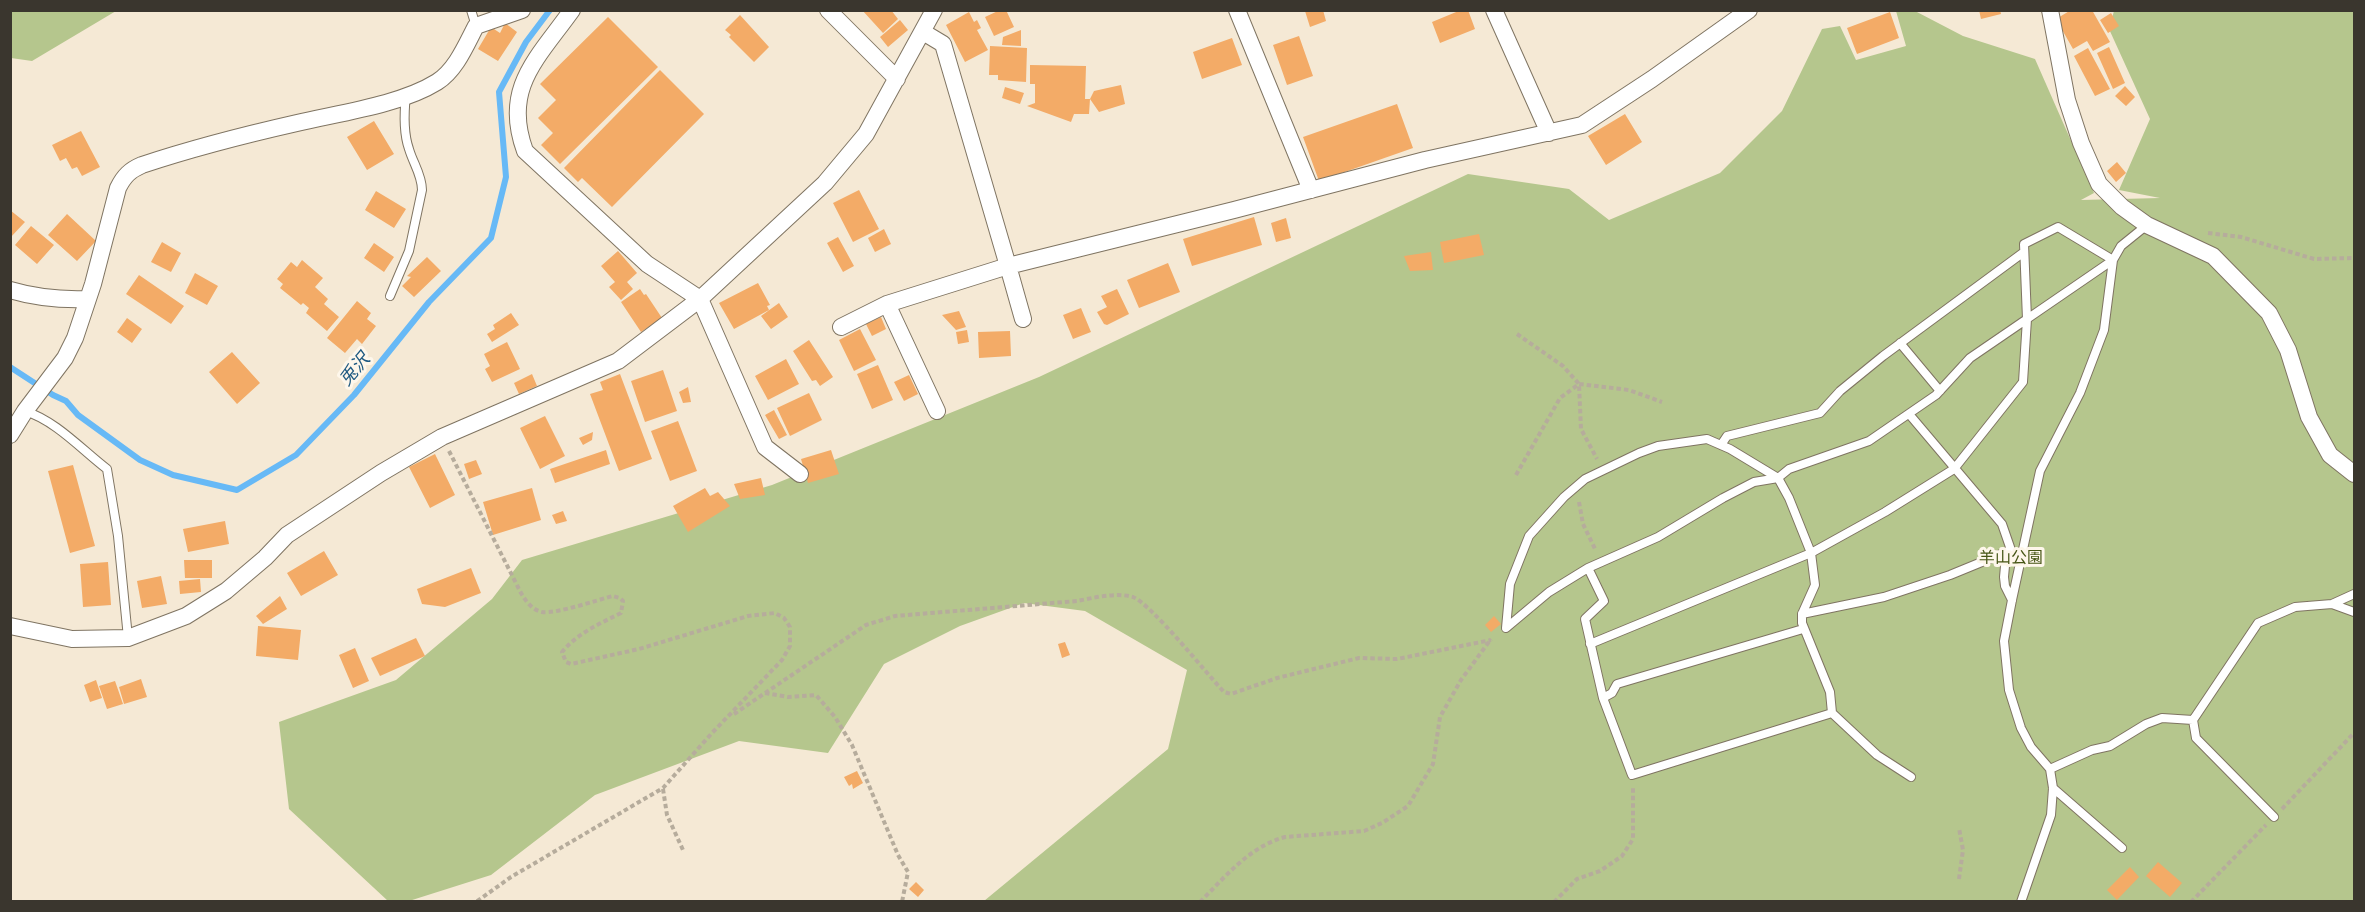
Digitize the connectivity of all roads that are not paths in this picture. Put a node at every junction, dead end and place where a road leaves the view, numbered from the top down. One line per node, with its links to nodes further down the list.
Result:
1 (522, 10): 9 (street)
2 (572, 10): 22 (street)
3 (828, 10): 11 (street)
4 (934, 10): 10 (street)
5 (1237, 10): 14 (street)
6 (1494, 10): 13 (street)
7 (1749, 10): 13 (street)
8 (2050, 10): 15 (street)
9 (474, 18): 12 (street)
10 (924, 32): 11 (street); 18 (street)
11 (897, 80): 22 (street)
12 (406, 95): 20 (lane); 21 (street)
13 (1550, 133): 14 (street)
14 (1311, 190): 18 (street)
15 (2147, 225): 17 (lane); 36 (street)
16 (2024, 252): 17 (lane); 25 (lane); 27 (lane)
17 (2113, 260): 25 (lane); 42 (lane)
18 (1008, 266): 23 (street); 24 (street)
19 (10, 290): 21 (street)
20 (390, 296)
21 (88, 299): 29 (street)
22 (700, 299): 35 (street); 48 (street)
23 (887, 304): 26 (street); 30 (street)
24 (1023, 319)
25 (2027, 319): 28 (lane); 34 (lane)
26 (841, 327)
27 (1900, 343): 28 (lane); 33 (lane)
28 (1940, 391): 31 (lane)
29 (29, 405): 32 (street); 48 (lane)
30 (937, 411)
31 (1909, 414): 34 (lane); 37 (lane)
32 (10, 435)
33 (1721, 445): 37 (lane); 40 (lane)
34 (1954, 469): 38 (lane); 39 (lane)
35 (801, 474)
36 (2355, 474)
37 (1778, 478): 39 (lane); 40 (lane)
38 (2011, 550): 42 (lane); 45 (lane)
39 (1811, 553): 45 (lane); 49 (lane)
40 (1588, 568): 49 (lane)
41 (2355, 594): 43 (lane)
42 (2012, 600): 53 (lane)
43 (2332, 604): 44 (lane); 52 (lane)
44 (2355, 612)
45 (1802, 614): 47 (lane)
46 (10, 626): 48 (street)
47 (1803, 629): 50 (lane); 51 (lane)
48 (128, 638)
49 (1590, 644): 50 (lane)
50 (1603, 698): 51 (lane)
51 (1832, 713): 54 (lane)
52 (2193, 720): 53 (lane); 56 (lane)
53 (2050, 769): 55 (lane)
54 (1911, 777)
55 (2054, 788): 57 (lane); 58 (lane)
56 (2274, 817)
57 (2122, 848)
58 (2021, 902)

